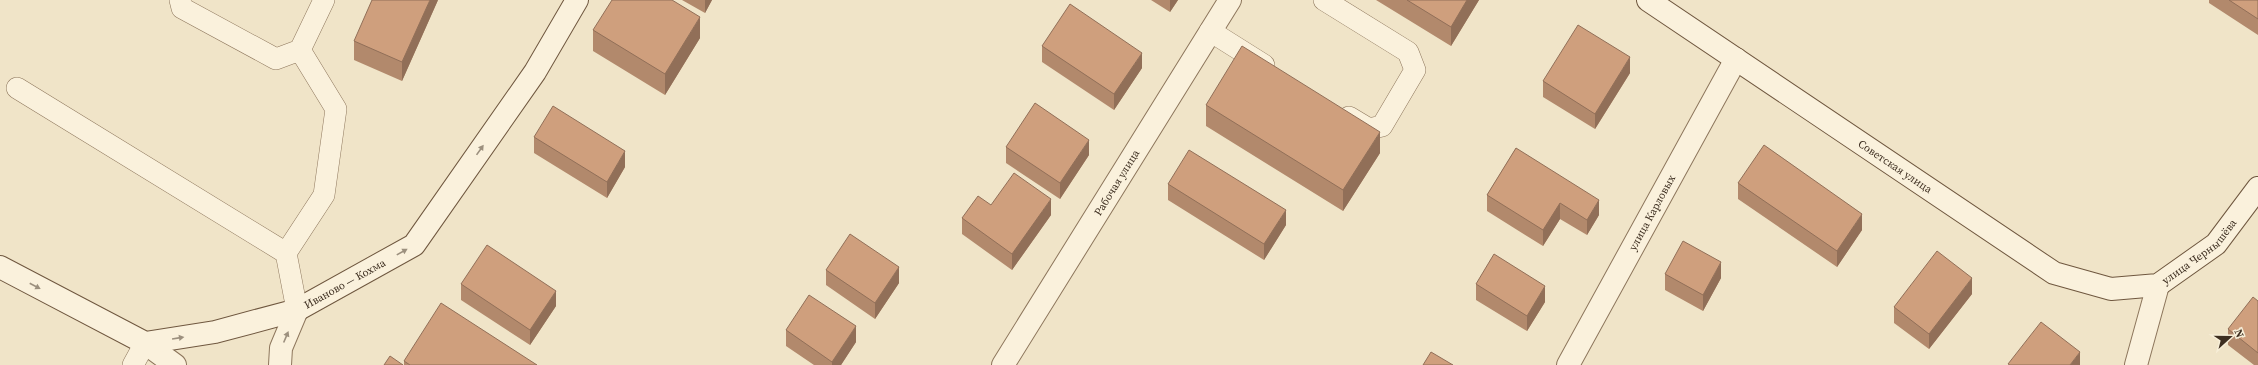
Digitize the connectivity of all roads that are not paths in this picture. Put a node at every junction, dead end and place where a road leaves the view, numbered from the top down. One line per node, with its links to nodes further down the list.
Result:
1 (180, 0): 8 (lane)
2 (324, 0): 8 (lane)
3 (577, 0): 17 (main road, Иваново — Кохма, one-way to 3)
4 (1230, 0): 7 (main road, Рабочая улица)
5 (1324, 0): 12 (lane)
6 (1648, 0): 9 (main road, Советская улица)
7 (1210, 31): 10 (lane); 22 (main road, Рабочая улица)
8 (300, 50): 14 (lane)
9 (1736, 59): 16 (main road, Советская улица); 23 (main road, улица Карловых)
10 (1283, 76)
11 (17, 88): 14 (lane)
12 (1336, 109)
13 (2258, 188): 16 (main road, улица Чернышёва)
14 (286, 253): 17 (lane)
15 (0, 268): 18 (main road, one-way to 18)
16 (2158, 285): 24 (main road, улица Чернышёва)
17 (297, 310): 18 (main road, Иваново — Кохма, one-way to 17); 21 (main road, one-way to 17)
18 (145, 343): 19 (lane); 20 (main road)
19 (133, 365)
20 (175, 365)
21 (280, 365)
22 (1003, 365)
23 (1568, 365)
24 (2136, 365)

